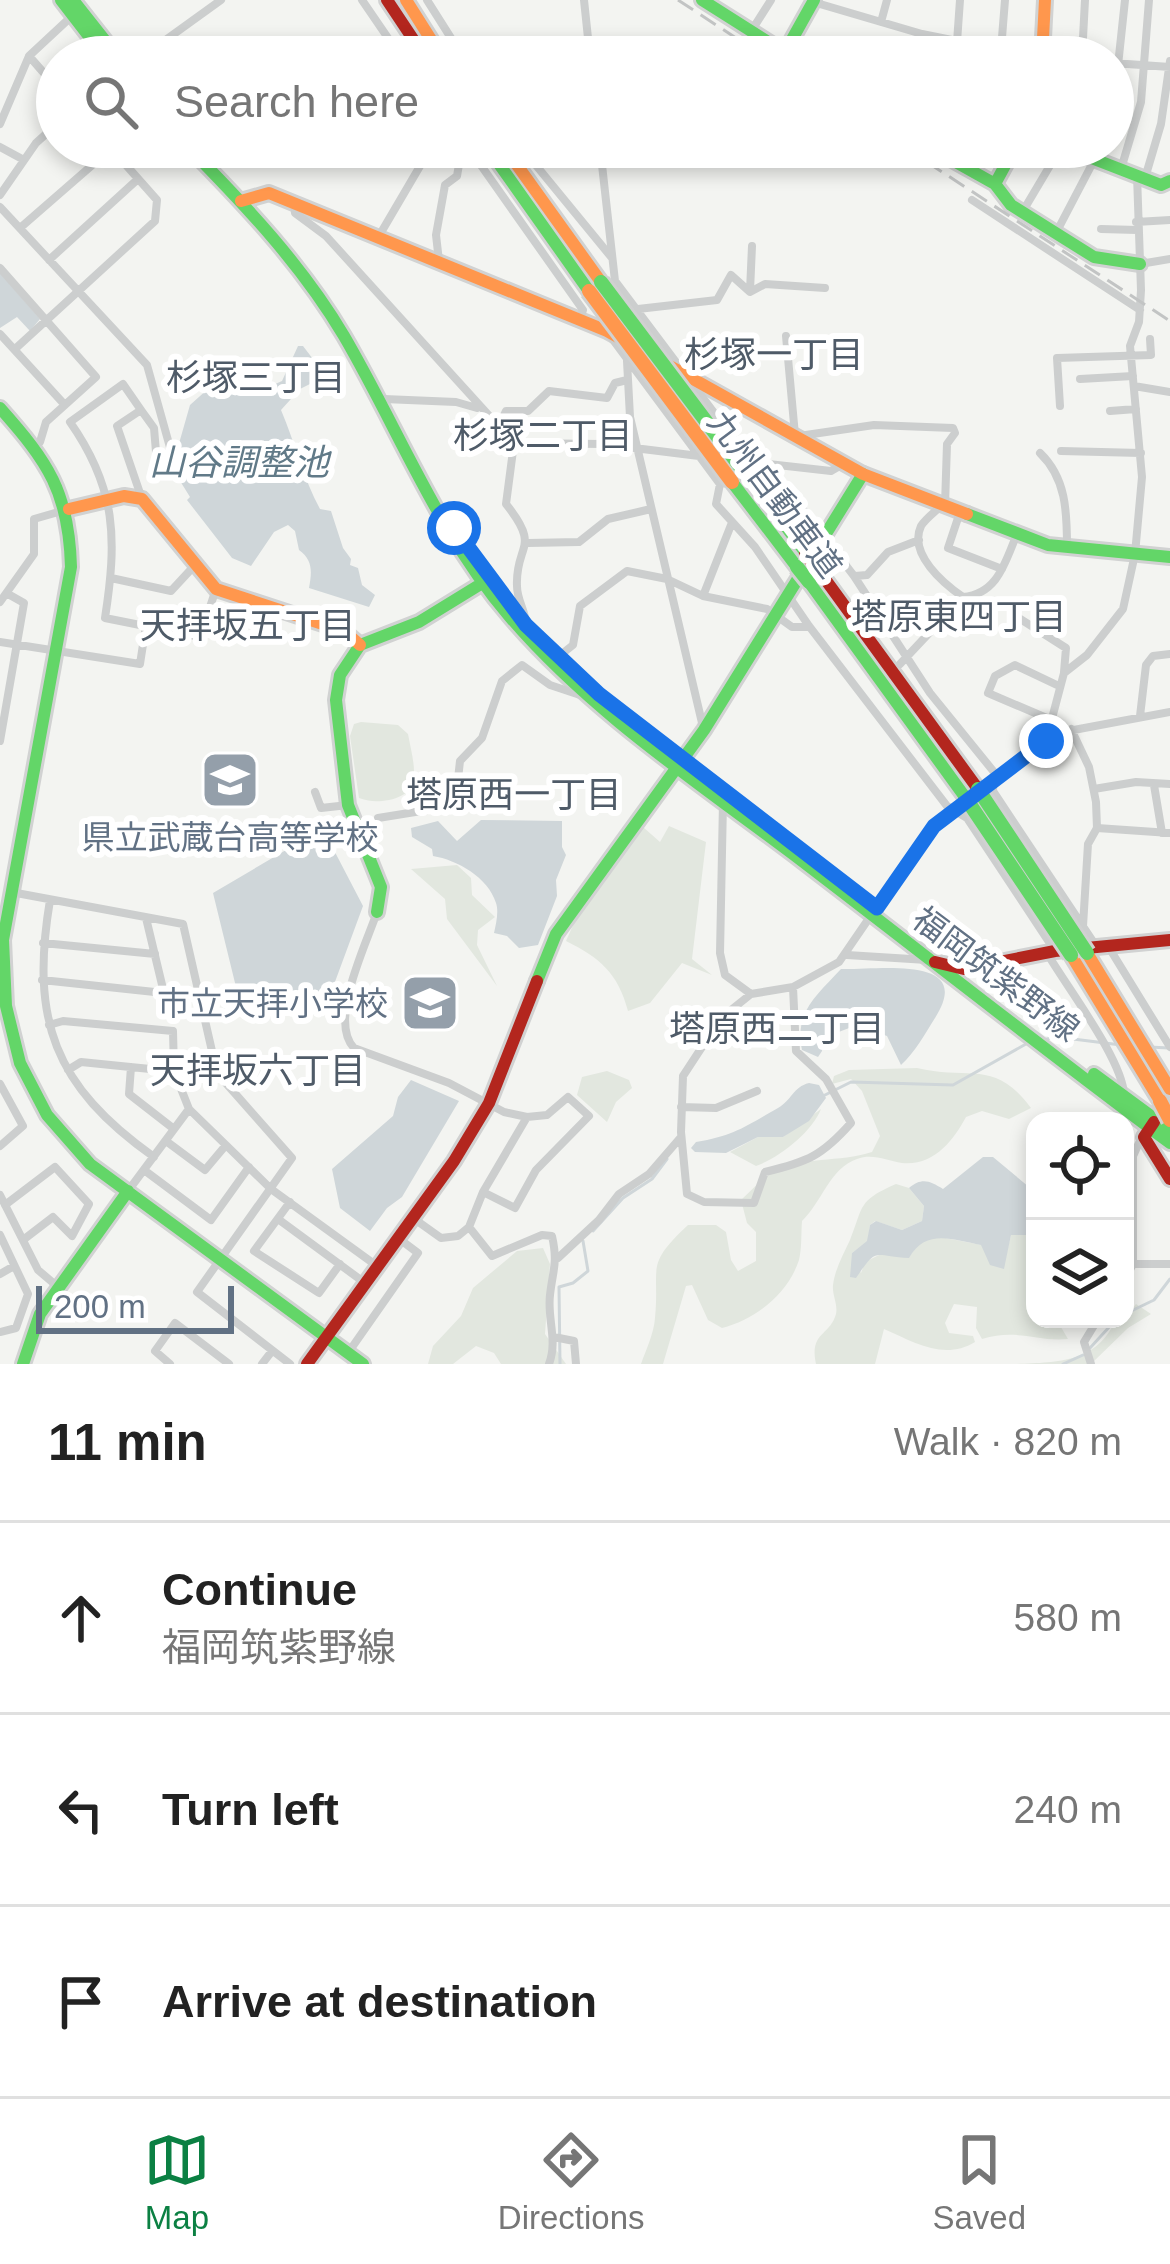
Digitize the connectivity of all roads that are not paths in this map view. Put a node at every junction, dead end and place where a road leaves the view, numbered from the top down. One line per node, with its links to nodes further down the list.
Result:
1 (61, 0): 19 (main road)
2 (221, 0): 24 (street)
3 (362, 0): 25 (street)
4 (387, 0): 26 (main road)
5 (406, 0): 27 (main road)
6 (427, 0): 28 (street)
7 (584, 0): 29 (street)
8 (702, 0): 18 (main road)
9 (771, 0): 21 (street)
10 (887, 0): 20 (street)
11 (960, 0): 33 (street)
12 (1005, 0): 34 (street)
13 (1045, 0): 35 (main road)
14 (1085, 0): 36 (street)
15 (1125, 0): 37 (street)
16 (1148, 0): 42 (street)
17 (813, 1): 20 (street); 31 (main road)
18 (728, 7): 21 (main road)
19 (72, 8): 22 (street); 23 (main road)
20 (881, 22): 32 (street)
21 (752, 30): 30 (main road)
22 (47, 36)
23 (98, 36)
24 (171, 36)
25 (387, 36)
26 (411, 36)
27 (429, 36)
28 (450, 36)
29 (588, 36)
30 (761, 36)
31 (797, 36)
32 (929, 36)
33 (957, 36)
34 (1001, 36)
35 (1041, 36)
36 (1083, 36)
37 (1120, 36)
38 (36, 48): 39 (street)
39 (29, 56): 40 (street); 44 (street)
40 (36, 64)
41 (1134, 64): 42 (street)
42 (1145, 65): 43 (street); 45 (street)
43 (1170, 65): 65 (street)
44 (0, 124)
45 (1134, 131)
46 (0, 147): 48 (street)
47 (36, 147): 48 (street)
48 (24, 160): 69 (street)
49 (89, 168): 77 (street)
50 (129, 168): 66 (street)
51 (211, 168): 70 (main road, 福岡筑紫野線)
52 (218, 168): 70 (main road, 福岡筑紫野線)
53 (419, 168): 80 (street)
54 (459, 168): 85 (street)
55 (480, 168): 95 (street)
56 (503, 168): 88 (main road, 九州自動車道)
57 (518, 168): 88 (main road, 九州自動車道)
58 (538, 168): 82 (street)
59 (603, 168): 82 (street)
60 (966, 168): 68 (main road)
61 (1004, 168): 68 (main road)
62 (1049, 168): 74 (street)
63 (1090, 168): 79 (street)
64 (1121, 169): 65 (main road)
65 (1141, 177): 67 (main road); 76 (street)
66 (138, 179): 84 (street); 90 (street)
67 (1170, 181)
68 (995, 184): 74 (main road)
69 (0, 195)
70 (245, 199): 72 (main road); 109 (main road, 福岡筑紫野線); 149 (main road, 福岡筑紫野線)
71 (972, 200): 94 (street)
72 (294, 204): 80 (main road); 113 (street)
73 (0, 207): 77 (street)
74 (1023, 211): 79 (main road)
75 (1170, 220): 76 (street)
76 (1136, 226): 78 (street); 86 (street)
77 (20, 228): 84 (street)
78 (1101, 229)
79 (1056, 233): 86 (main road)
80 (379, 236): 85 (main road)
81 (752, 246): 91 (street)
82 (613, 259): 92 (street)
83 (1170, 259): 86 (street)
84 (49, 260): 90 (street)
85 (439, 261): 95 (main road)
86 (1141, 264): 94 (street)
87 (0, 268): 96 (street)
88 (595, 286): 128 (main road, 九州自動車道, bridge)
89 (825, 288): 91 (street)
90 (79, 292): 96 (street); 115 (street)
91 (750, 292): 93 (street)
92 (625, 294): 93 (street); 95 (street)
93 (636, 309): 104 (street)
94 (1140, 310): 102 (street)
95 (581, 314): 97 (main road)
96 (46, 321): 101 (street); 110 (street)
97 (607, 331): 103 (street); 104 (main road)
98 (0, 334): 101 (street)
99 (786, 336): 118 (street)
100 (1150, 339): 102 (street)
101 (15, 349): 110 (street)
102 (1131, 355): 107 (street); 111 (street)
103 (626, 359): 106 (street); 125 (street)
104 (684, 370): 118 (main road); 128 (street)
105 (1080, 379): 107 (street)
106 (627, 380): 117 (street); 121 (street)
107 (1134, 381): 108 (street); 114 (street)
108 (1170, 392)
109 (384, 399): 113 (street); 149 (main road, 福岡筑紫野線)
110 (64, 404): 119 (street)
111 (1060, 406)
112 (0, 408): 133 (main road)
113 (480, 409): 117 (street)
114 (1136, 409): 116 (street); 124 (street)
115 (141, 410): 130 (street); 131 (street)
116 (1110, 410)
117 (499, 428): 120 (street)
118 (796, 436): 127 (main road); 132 (street)
119 (40, 442)
120 (514, 443): 121 (street); 140 (street)
121 (637, 448): 125 (street); 134 (street)
122 (1061, 451): 124 (street)
123 (1040, 452): 141 (street)
124 (1141, 453): 142 (street)
125 (698, 455): 128 (street); 136 (street)
126 (768, 464): 127 (street); 128 (street); 138 (street)
127 (843, 464): 129 (main road)
128 (743, 472): 201 (main road, 九州自動車道, bridge)
129 (863, 474): 132 (main road); 138 (main road)
130 (107, 499): 131 (main road); 133 (main road); 147 (street)
131 (142, 499): 144 (main road)
132 (943, 506): 135 (main road); 139 (street)
133 (69, 509): 153 (street); 163 (main road)
134 (651, 509): 140 (street); 148 (street)
135 (960, 512): 137 (main road); 145 (street)
136 (731, 524): 151 (street); 154 (street)
137 (1017, 534): 141 (main road); 145 (street)
138 (825, 536): 146 (street); 154 (main road)
139 (919, 541): 146 (street); 152 (street)
140 (528, 543): 159 (street)
141 (1067, 549): 142 (main road)
142 (1135, 554): 143 (main road); 169 (street)
143 (1170, 556)
144 (196, 564): 147 (street); 150 (main road)
145 (1002, 569): 152 (street)
146 (854, 576): 166 (street)
147 (111, 578): 157 (street)
148 (667, 579): 151 (street); 164 (street); 178 (street)
149 (486, 581): 159 (main road, 福岡筑紫野線); 162 (main road)
150 (216, 589): 157 (street); 162 (main road)
151 (703, 596): 155 (street)
152 (963, 597): 166 (street)
153 (4, 598): 161 (street)
154 (789, 598): 155 (main road); 158 (street)
155 (777, 616): 158 (street); 178 (main road)
156 (1017, 616): 169 (street)
157 (146, 625): 163 (street)
158 (809, 626): 189 (street)
159 (528, 632): 168 (street); 172 (main road, 福岡筑紫野線); 181 (main road, 福岡筑紫野線)
160 (0, 642): 161 (street)
161 (17, 644): 163 (street); 170 (street)
162 (360, 645): 188 (main road)
163 (55, 651): 193 (main road)
164 (563, 653)
165 (1170, 654): 174 (street)
166 (904, 661): 182 (street)
167 (546, 665): 168 (street)
168 (535, 671): 172 (street); 190 (street)
169 (1064, 674): 171 (street)
170 (5, 682): 176 (street)
171 (1059, 686): 175 (street); 175 (street)
172 (592, 699): 181 (main road, 福岡筑紫野線)
173 (1170, 712): 174 (street)
174 (1140, 716): 177 (street)
175 (1049, 718): 180 (street)
176 (2, 722): 179 (street)
177 (1071, 729): 180 (street); 185 (street)
178 (704, 730): 181 (main road)
179 (0, 741)
180 (1046, 741): 182 (street)
181 (679, 763): 187 (main road, 福岡筑紫野線); 195 (main road, 福岡筑紫野線); 222 (main road)
182 (993, 780): 189 (street); 198 (street)
183 (1170, 784): 184 (street)
184 (1154, 785): 185 (street); 192 (street)
185 (1094, 789): 191 (street)
186 (315, 792): 188 (street)
187 (724, 801): 195 (main road, 福岡筑紫野線); 208 (street)
188 (348, 805): 196 (main road)
189 (955, 811): 195 (street); 201 (street)
190 (378, 818)
191 (1096, 828): 192 (street); 198 (street)
192 (1166, 833)
193 (11, 892): 194 (street); 211 (main road)
194 (50, 900): 197 (street); 200 (street)
195 (875, 911): 203 (street); 204 (main road, 福岡筑紫野線); 205 (main road, 福岡筑紫野線)
196 (377, 912): 222 (street)
197 (146, 917): 202 (street); 213 (street)
198 (1082, 928): 201 (street)
199 (1170, 940): 201 (main road)
200 (43, 943): 202 (street); 206 (street)
201 (1077, 951): 205 (main road); 210 (street); 219 (main road, 九州自動車道); 221 (street)
202 (155, 954): 206 (street)
203 (845, 955): 204 (street); 207 (street)
204 (932, 961): 205 (main road); 226 (main road, 福岡筑紫野線)
205 (952, 967): 221 (main road, 福岡筑紫野線)
206 (42, 980): 209 (street)
207 (793, 987): 208 (street); 229 (street)
208 (751, 994): 223 (street)
209 (50, 1025): 215 (street); 216 (street)
210 (1167, 1033): 212 (street)
211 (4, 1037): 240 (main road)
212 (1170, 1046)
213 (212, 1062): 216 (street); 239 (street)
214 (131, 1067): 215 (street); 216 (street); 227 (street)
215 (68, 1070): 235 (street)
216 (174, 1071): 224 (street)
217 (0, 1084): 220 (street)
218 (757, 1091): 223 (street)
219 (1165, 1095): 226 (main road, 九州自動車道, bridge)
220 (3, 1096): 234 (street)
221 (1124, 1096): 226 (main road, 福岡筑紫野線)
222 (489, 1103): 225 (street); 245 (main road)
223 (681, 1107): 229 (street)
224 (189, 1108): 227 (street); 233 (street)
225 (527, 1117): 241 (street); 241 (street)
226 (1158, 1122): 228 (main road, 福岡筑紫野線); 232 (main road, 福岡筑紫野線); 238 (main road, 九州自動車道)
227 (174, 1129): 230 (street)
228 (1170, 1130)
229 (681, 1137): 253 (street)
230 (166, 1141): 233 (street); 235 (street)
231 (1139, 1143): 247 (street)
232 (1170, 1143)
233 (226, 1145): 236 (street)
234 (0, 1146)
235 (154, 1157): 237 (street)
236 (249, 1167): 237 (street); 239 (street)
237 (144, 1170): 240 (street)
238 (1170, 1179)
239 (272, 1189): 243 (street); 252 (street)
240 (128, 1191): 252 (main road); 261 (main road)
241 (483, 1192): 248 (street)
242 (0, 1195): 244 (street)
243 (290, 1202): 246 (street); 258 (street)
244 (5, 1205): 251 (street); 251 (street)
245 (412, 1218): 248 (street); 250 (main road)
246 (278, 1219): 254 (street); 254 (street)
247 (1133, 1220)
248 (469, 1227): 253 (street)
249 (0, 1235): 257 (street)
250 (398, 1238): 258 (main road); 267 (street)
251 (23, 1240): 261 (street)
252 (220, 1259): 264 (main road); 266 (street)
253 (557, 1259): 265 (street)
254 (340, 1264): 260 (street)
255 (1134, 1264): 256 (street)
256 (1170, 1264)
257 (14, 1266): 259 (street); 263 (street)
258 (377, 1266): 260 (main road)
259 (0, 1274)
260 (365, 1282): 264 (main road)
261 (58, 1287): 268 (main road)
262 (1093, 1328): 277 (street)
263 (0, 1332)
264 (326, 1336): 267 (main road); 273 (main road)
265 (554, 1337): 275 (street); 276 (street)
266 (272, 1351): 271 (street); 272 (street)
267 (348, 1353): 274 (main road)
268 (23, 1364)
269 (170, 1364): 270 (street)
270 (229, 1364)
271 (262, 1364)
272 (290, 1364)
273 (307, 1364)
274 (363, 1364)
275 (549, 1364)
276 (577, 1364)
277 (1091, 1364)

